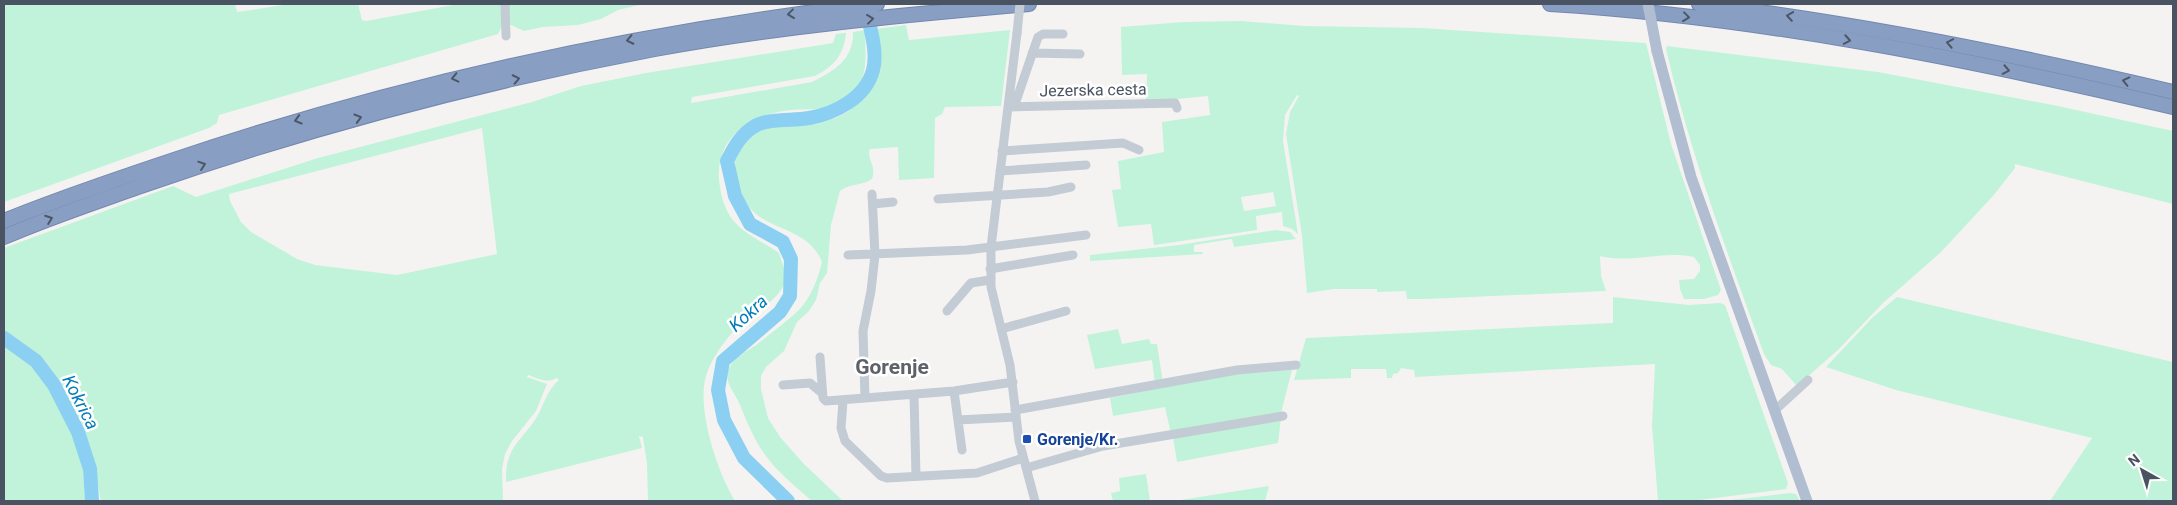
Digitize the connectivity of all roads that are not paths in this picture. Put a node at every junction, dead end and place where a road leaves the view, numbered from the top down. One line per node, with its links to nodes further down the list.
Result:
1 (505, 4): 9 (street)
2 (877, 4): 26 (highway, one-way to 26)
3 (1020, 4): 13 (street, bridge)
4 (1029, 4): 28 (highway, one-way to 4)
5 (1550, 4): 14 (highway, one-way to 14)
6 (1648, 4): 48 (main road, bridge)
7 (1699, 4): 12 (highway, one-way to 7)
8 (1063, 34): 10 (street)
9 (506, 36)
10 (1032, 53): 11 (street); 13 (street)
11 (1080, 54)
12 (2173, 92)
13 (1011, 107): 15 (street, Jezerska cesta); 17 (street)
14 (2173, 107)
15 (1177, 108)
16 (1139, 150): 17 (street)
17 (1002, 151): 19 (street)
18 (1086, 165): 19 (street)
19 (1000, 172): 22 (street)
20 (1071, 188): 22 (street)
21 (872, 194): 25 (street)
22 (998, 196): 23 (street); 29 (street)
23 (938, 199)
24 (894, 202): 25 (street)
25 (873, 204): 31 (street)
26 (4, 221)
27 (1086, 235): 29 (street)
28 (4, 237)
29 (991, 247): 31 (street); 33 (street)
30 (848, 255): 31 (street)
31 (875, 255): 46 (street)
32 (1073, 255): 33 (street)
33 (990, 269): 34 (street)
34 (990, 280): 35 (street); 37 (street)
35 (947, 311)
36 (1066, 311): 37 (street)
37 (1002, 329): 41 (street)
38 (820, 357): 44 (street)
39 (1296, 365): 49 (street)
40 (1808, 380): 48 (street)
41 (1013, 382): 43 (street); 49 (street)
42 (783, 385): 44 (street)
43 (954, 391): 45 (street); 51 (street)
44 (822, 393): 47 (street)
45 (914, 395): 46 (street); 55 (street)
46 (865, 398): 47 (street)
47 (843, 401): 55 (street)
48 (1774, 411): 57 (main road)
49 (1016, 414): 51 (street); 53 (street)
50 (1283, 416): 54 (street)
51 (958, 420): 52 (street)
52 (962, 450)
53 (1023, 458): 54 (street); 55 (street)
54 (1026, 468): 56 (street)
55 (916, 476)
56 (1035, 501)
57 (1808, 501)

